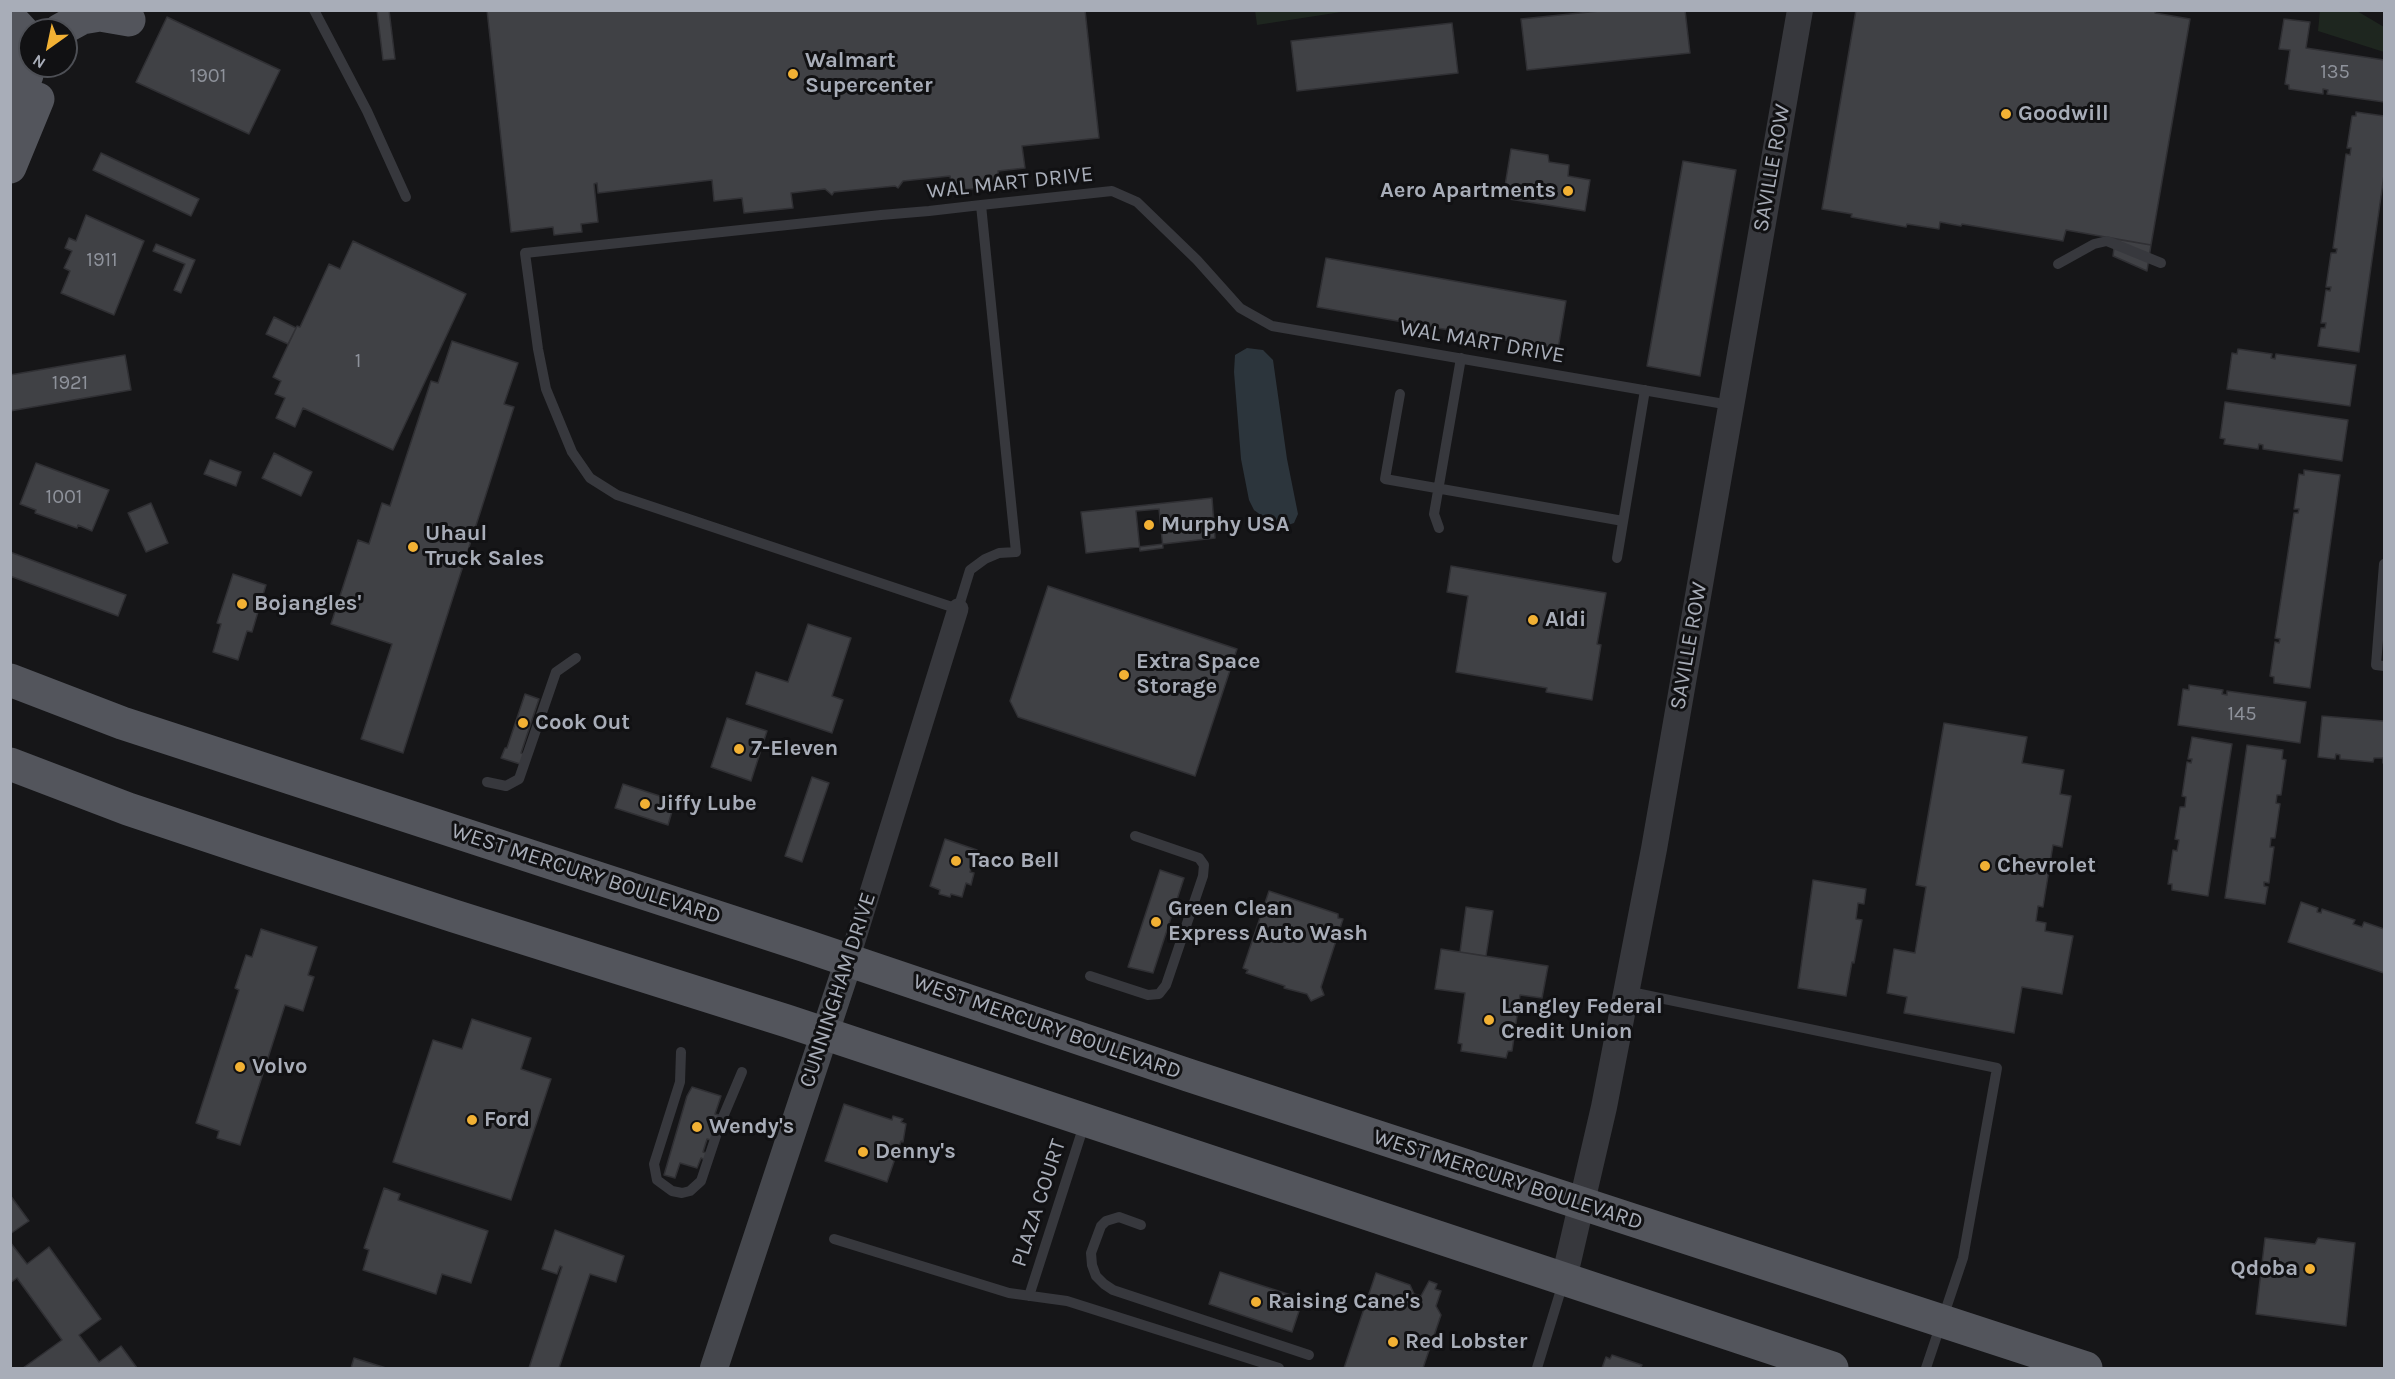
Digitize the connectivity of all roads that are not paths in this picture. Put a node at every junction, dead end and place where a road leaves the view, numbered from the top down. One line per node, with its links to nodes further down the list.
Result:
1 (112, 10): 5 (main road)
2 (314, 10): 9 (lane)
3 (1800, 10): 16 (street, SAVILLE ROW)
4 (10, 18): 7 (main road)
5 (78, 20)
6 (44, 78): 8 (main road)
7 (10, 120)
8 (10, 167)
9 (406, 197)
10 (981, 205): 13 (lane, WAL MART DRIVE); 22 (lane); 22 (lane, WAL MART DRIVE)
11 (2161, 262): 12 (lane)
12 (2058, 264)
13 (1461, 358): 14 (lane, WAL MART DRIVE); 17 (lane)
14 (1645, 390): 16 (lane, WAL MART DRIVE); 18 (lane)
15 (1400, 394): 17 (lane)
16 (1730, 405): 31 (street, SAVILLE ROW)
17 (1439, 489): 18 (lane); 19 (lane)
18 (1623, 521): 20 (lane)
19 (1439, 528)
20 (1617, 558)
21 (2385, 564): 24 (lane)
22 (958, 609): 29 (street, CUNNINGHAM DRIVE)
23 (576, 658): 27 (lane)
24 (2385, 666)
25 (10, 680): 29 (main road, WEST MERCURY BOULEVARD)
26 (10, 764): 32 (main road)
27 (487, 782)
28 (1136, 836): 30 (lane)
29 (849, 960): 32 (main road, CUNNINGHAM DRIVE); 36 (main road, WEST MERCURY BOULEVARD)
30 (1090, 976)
31 (1626, 991): 36 (street, SAVILLE ROW); 41 (lane)
32 (824, 1034): 35 (main road); 43 (main road, CUNNINGHAM DRIVE)
33 (681, 1052): 34 (lane)
34 (742, 1072)
35 (1085, 1121): 39 (main road); 40 (lane, PLAZA COURT)
36 (1582, 1205): 39 (street, SAVILLE ROW); 41 (main road, WEST MERCURY BOULEVARD)
37 (1141, 1225): 42 (lane)
38 (834, 1239): 40 (lane)
39 (1564, 1280): 45 (lane); 46 (main road)
40 (1029, 1296): 44 (lane)
41 (1942, 1321): 47 (lane); 48 (main road, WEST MERCURY BOULEVARD)
42 (1309, 1355)
43 (714, 1368)
44 (1279, 1368)
45 (1537, 1368)
46 (1832, 1368)
47 (1926, 1368)
48 (2086, 1368)

